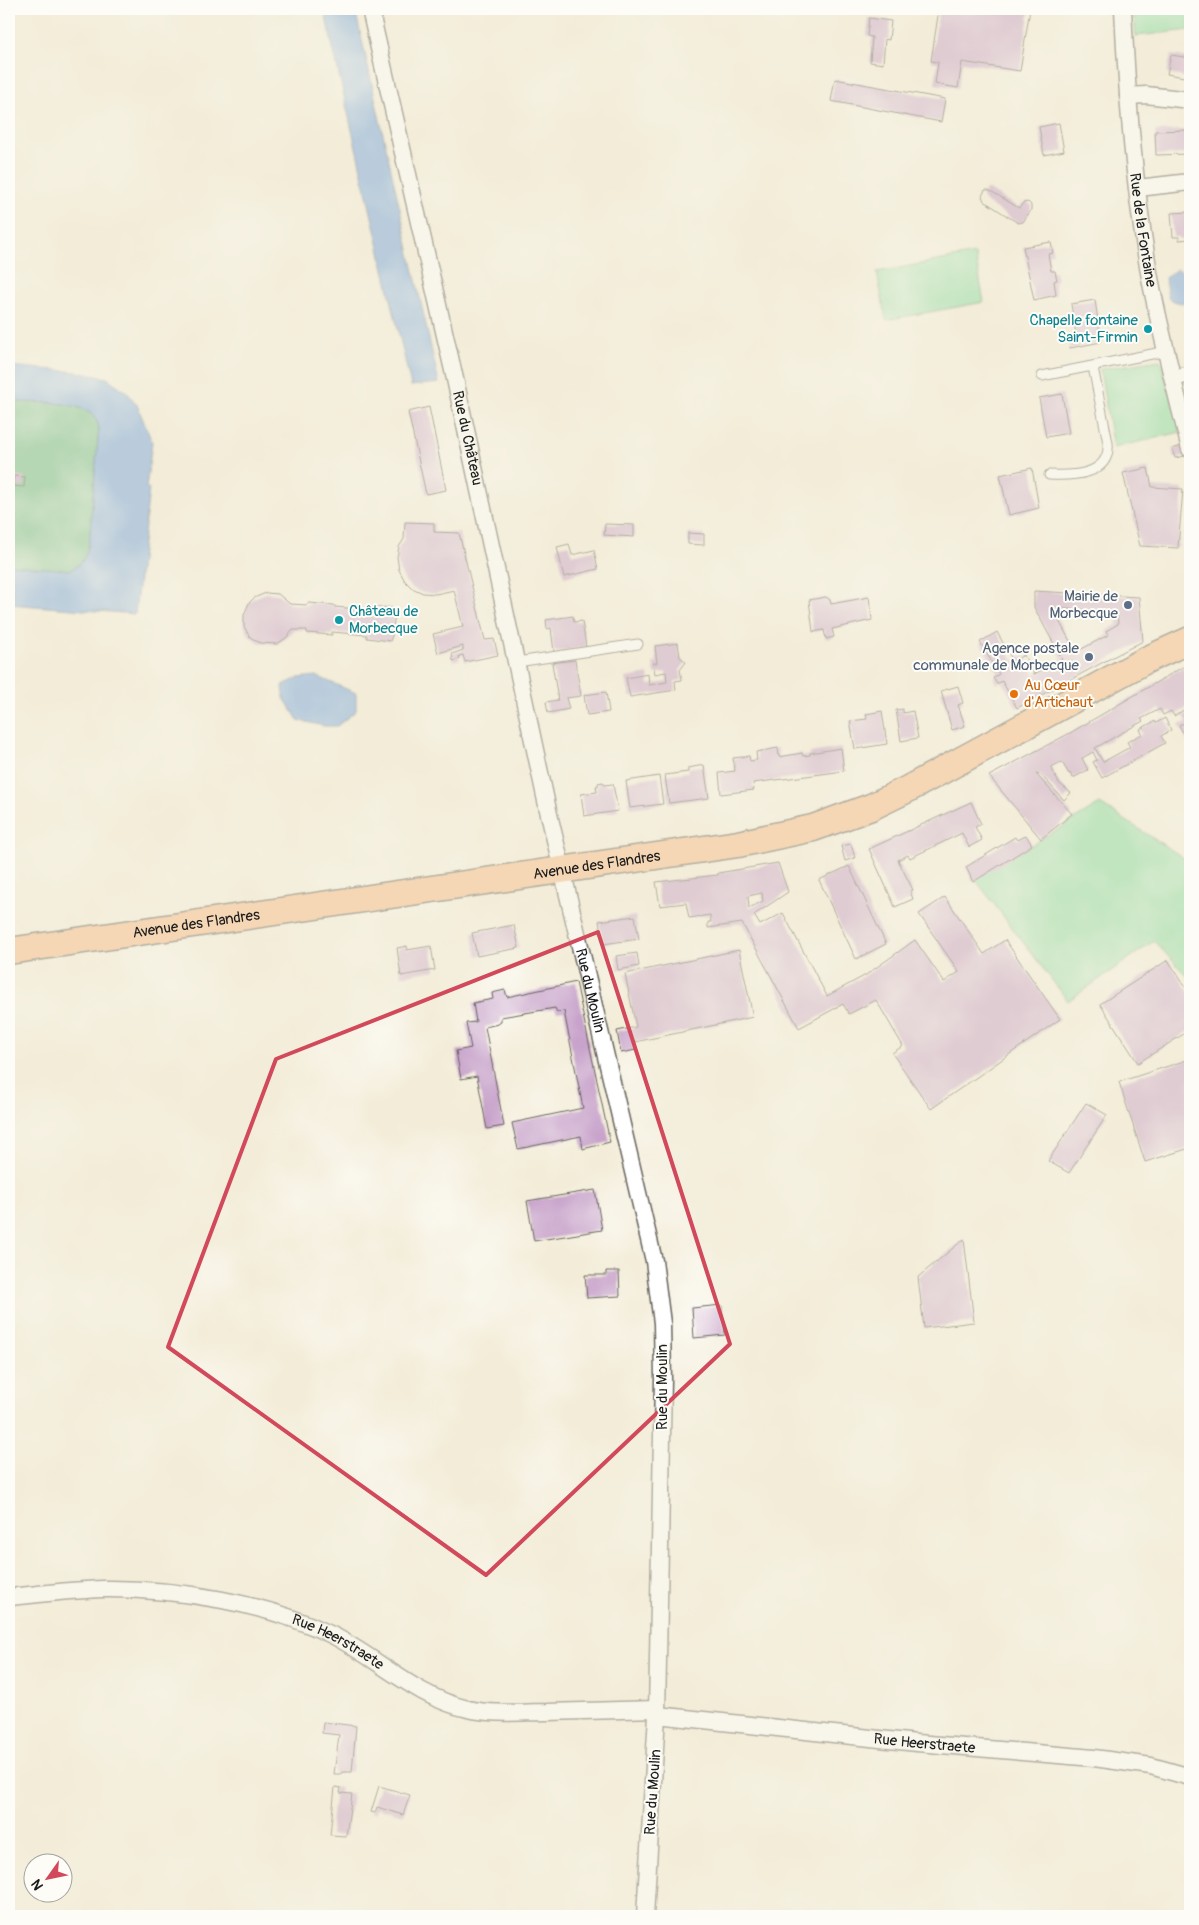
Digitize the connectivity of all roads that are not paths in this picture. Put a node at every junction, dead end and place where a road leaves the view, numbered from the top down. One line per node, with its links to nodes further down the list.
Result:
1 (370, 9): 16 (street, Rue du Château)
2 (1123, 9): 3 (street, Rue de la Fontaine)
3 (1128, 96): 4 (street); 6 (street, Rue de la Fontaine)
4 (1190, 100)
5 (1190, 182): 6 (street)
6 (1138, 188): 7 (street, Rue de la Fontaine)
7 (1167, 351): 8 (lane); 11 (street, Rue de la Fontaine)
8 (1094, 367): 10 (lane); 13 (lane)
9 (1190, 374): 11 (street)
10 (1042, 376)
11 (1173, 378): 12 (street, Rue de la Fontaine)
12 (1190, 449)
13 (1049, 476)
14 (1190, 640): 17 (main road, Avenue des Flandres)
15 (638, 644): 16 (lane)
16 (517, 662): 17 (street, Rue du Château)
17 (563, 869): 18 (main road, Avenue des Flandres); 20 (street, Rue du Moulin)
18 (9, 951)
19 (9, 1597): 20 (street, Rue Heerstraete)
20 (657, 1712): 21 (street, Rue Heerstraete); 22 (street, Rue du Moulin)
21 (1190, 1777)
22 (645, 1916)

